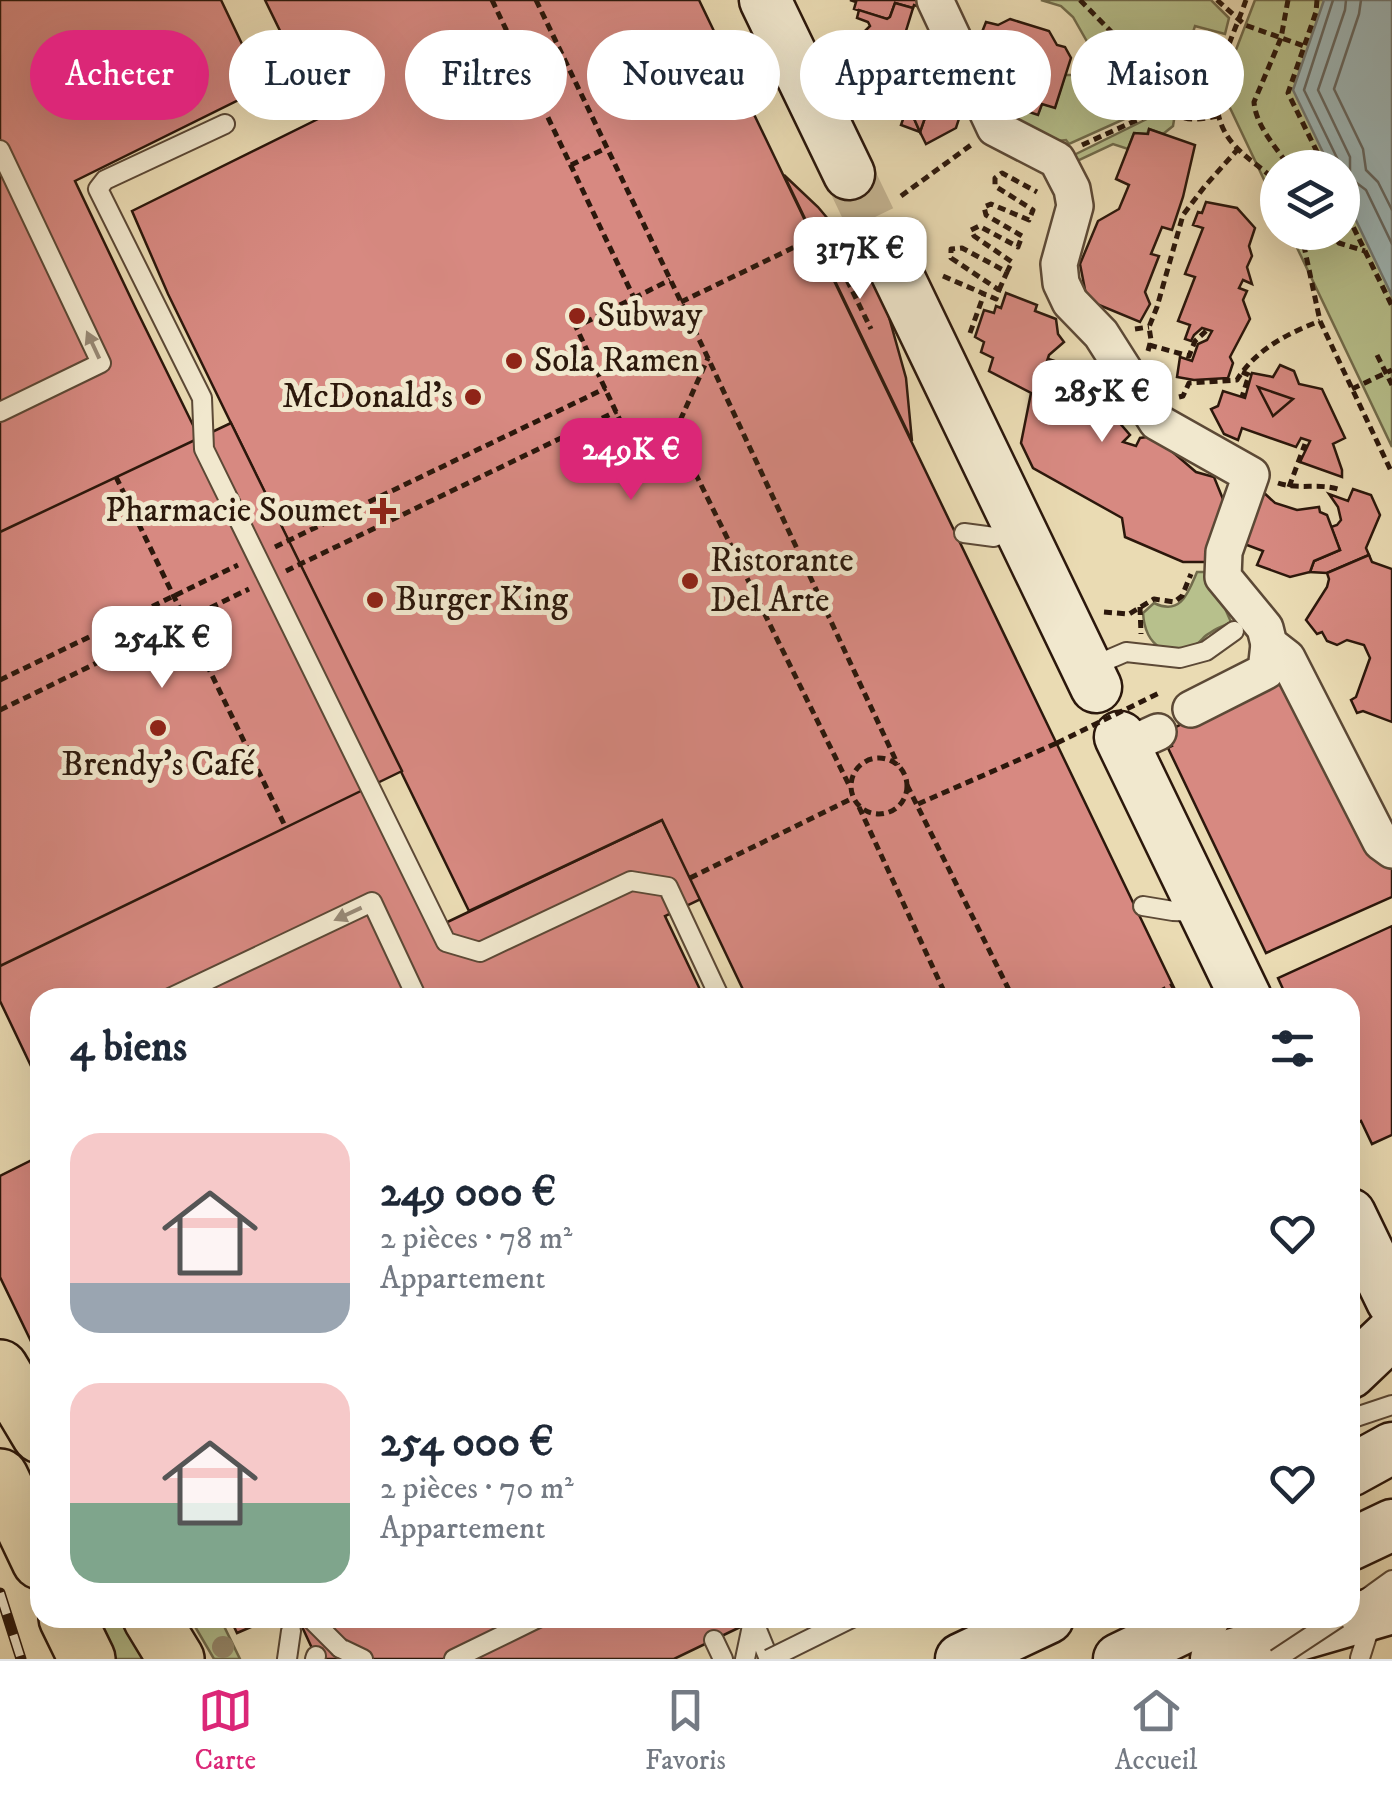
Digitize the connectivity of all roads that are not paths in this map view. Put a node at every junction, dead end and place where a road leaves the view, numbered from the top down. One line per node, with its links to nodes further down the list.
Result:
1 (765, 0): 3 (street)
2 (935, 0): 13 (street)
3 (793, 58): 4 (lane); 7 (street)
4 (780, 64)
5 (225, 124): 22 (lane)
6 (0, 150): 9 (lane, one-way to 6)
7 (849, 174)
8 (886, 251): 10 (street)
9 (0, 412)
10 (1019, 527): 11 (lane); 14 (street)
11 (964, 534)
12 (1234, 631): 14 (lane)
13 (1269, 644): 15 (street); 17 (street)
14 (1092, 678)
15 (1176, 701)
16 (1135, 738): 19 (street)
17 (1392, 850)
18 (1142, 906): 19 (lane)
19 (1205, 912): 23 (street)
20 (191, 988): 21 (lane, one-way to 20)
21 (412, 988)
22 (715, 988)
23 (1237, 988)
24 (1360, 1235): 25 (street)
25 (1392, 1301)
26 (1392, 1333): 27 (street)
27 (1360, 1363)
28 (0, 1368): 31 (highway)
29 (1392, 1404): 30 (lane)
30 (1360, 1415)
31 (30, 1418)
32 (1392, 1448): 33 (street)
33 (1360, 1466)
34 (0, 1477): 36 (highway)
35 (1392, 1524): 37 (street)
36 (30, 1540)
37 (1360, 1540)
38 (72, 1628): 51 (highway)
39 (157, 1628): 52 (highway)
40 (320, 1628): 54 (lane, bridge)
41 (518, 1628): 55 (lane)
42 (751, 1628): 56 (lane)
43 (756, 1628): 57 (lane)
44 (832, 1628): 57 (lane, bridge)
45 (977, 1628): 58 (street)
46 (1027, 1628): 59 (street)
47 (1184, 1628): 60 (street)
48 (1321, 1628): 61 (street)
49 (1339, 1628): 62 (lane, bridge)
50 (292, 1631): 53 (lane)
51 (87, 1659)
52 (176, 1659)
53 (287, 1659)
54 (363, 1659)
55 (454, 1659)
56 (745, 1659)
57 (769, 1659)
58 (950, 1659)
59 (960, 1659)
60 (1120, 1659)
61 (1216, 1659)
62 (1276, 1659)

